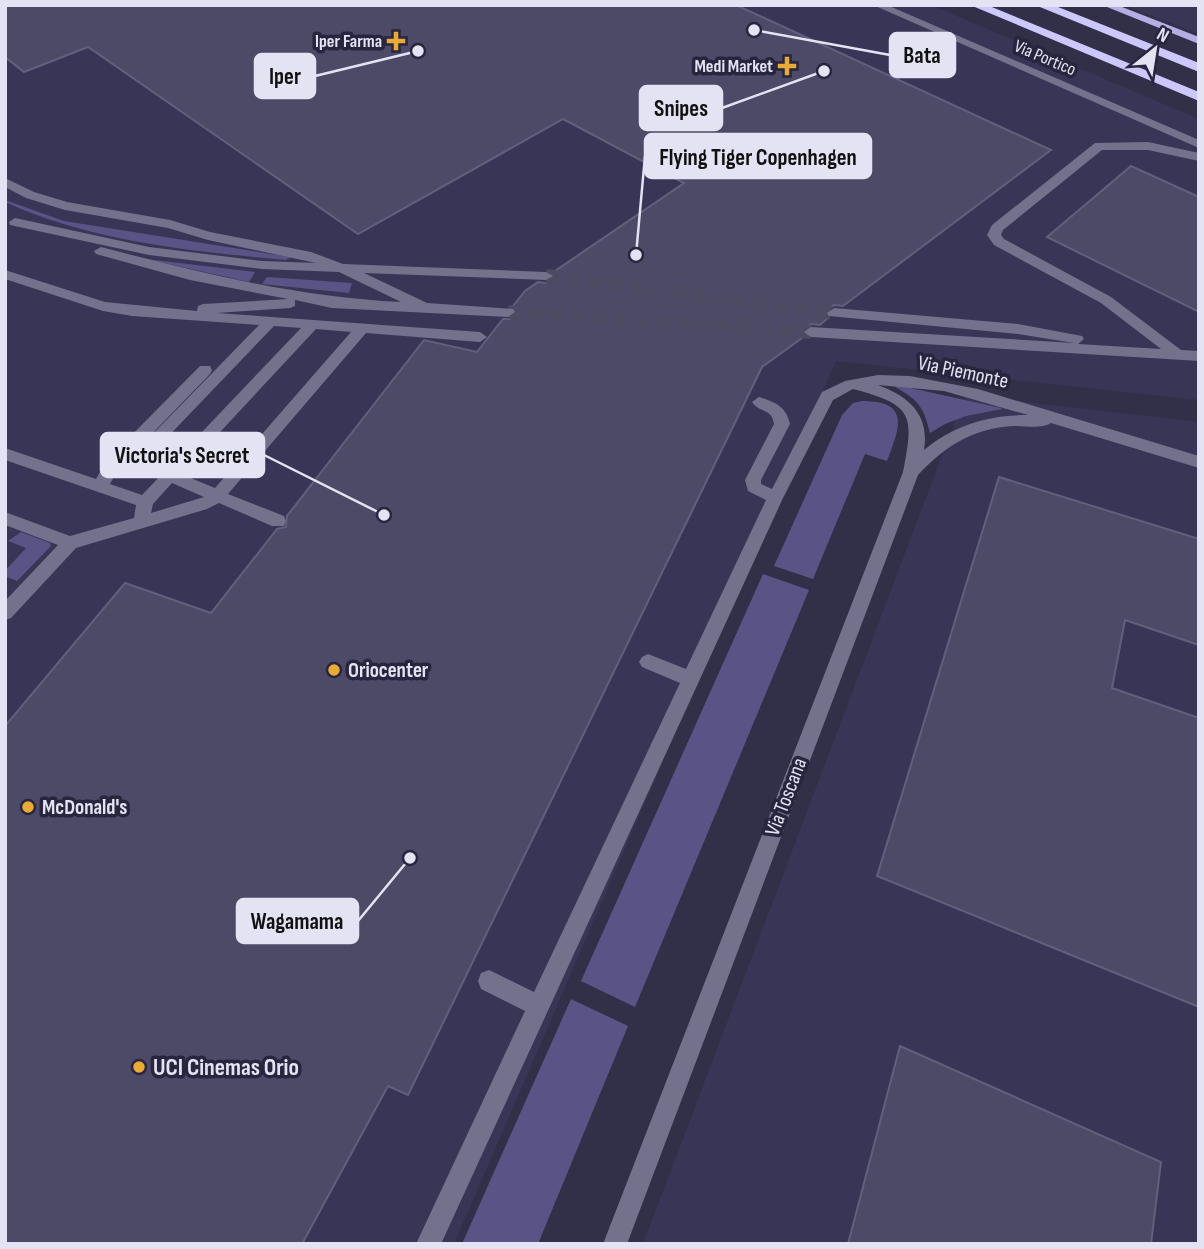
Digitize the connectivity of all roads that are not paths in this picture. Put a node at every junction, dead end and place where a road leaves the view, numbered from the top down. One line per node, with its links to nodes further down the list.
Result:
1 (878, 5): 8 (street, Via Portico)
2 (976, 5): 7 (highway)
3 (1041, 5): 6 (highway)
4 (1107, 5): 5 (main road)
5 (1199, 41)
6 (1199, 68)
7 (1199, 97)
8 (1199, 144)
9 (1199, 157): 26 (street)
10 (5, 181): 12 (street)
11 (10, 219): 12 (street); 15 (street)
12 (346, 270): 14 (street); 16 (street)
13 (5, 274): 18 (street)
14 (546, 276)
15 (341, 303): 16 (street); 18 (street)
16 (423, 307): 17 (street)
17 (508, 312)
18 (168, 313): 20 (street)
19 (834, 313): 25 (street)
20 (270, 322): 21 (street); 32 (street)
21 (313, 324): 22 (street); 36 (street)
22 (363, 328): 24 (street); 38 (street)
23 (810, 332): 25 (street)
24 (480, 337)
25 (1123, 350): 26 (street)
26 (1176, 353): 27 (street)
27 (1199, 356)
28 (205, 370): 37 (street)
29 (850, 384): 31 (street, Via Piemonte); 35 (street, Via Toscana); 39 (street)
30 (759, 402): 39 (street)
31 (1065, 422): 34 (street, Via Piemonte); 35 (street, Via Piemonte)
32 (153, 443)
33 (5, 454): 37 (street)
34 (1199, 462)
35 (911, 472): 51 (street, Via Toscana)
36 (170, 476): 38 (street); 40 (street)
37 (101, 485): 40 (street)
38 (217, 496): 42 (street); 43 (street)
39 (775, 498): 47 (street)
40 (145, 502): 42 (street)
41 (5, 518): 44 (street)
42 (141, 522): 44 (street)
43 (278, 522)
44 (70, 543): 45 (street)
45 (5, 613)
46 (648, 662): 47 (street)
47 (690, 679): 49 (street)
48 (489, 981): 49 (street)
49 (538, 1006): 50 (street)
50 (428, 1244)
51 (615, 1244)

